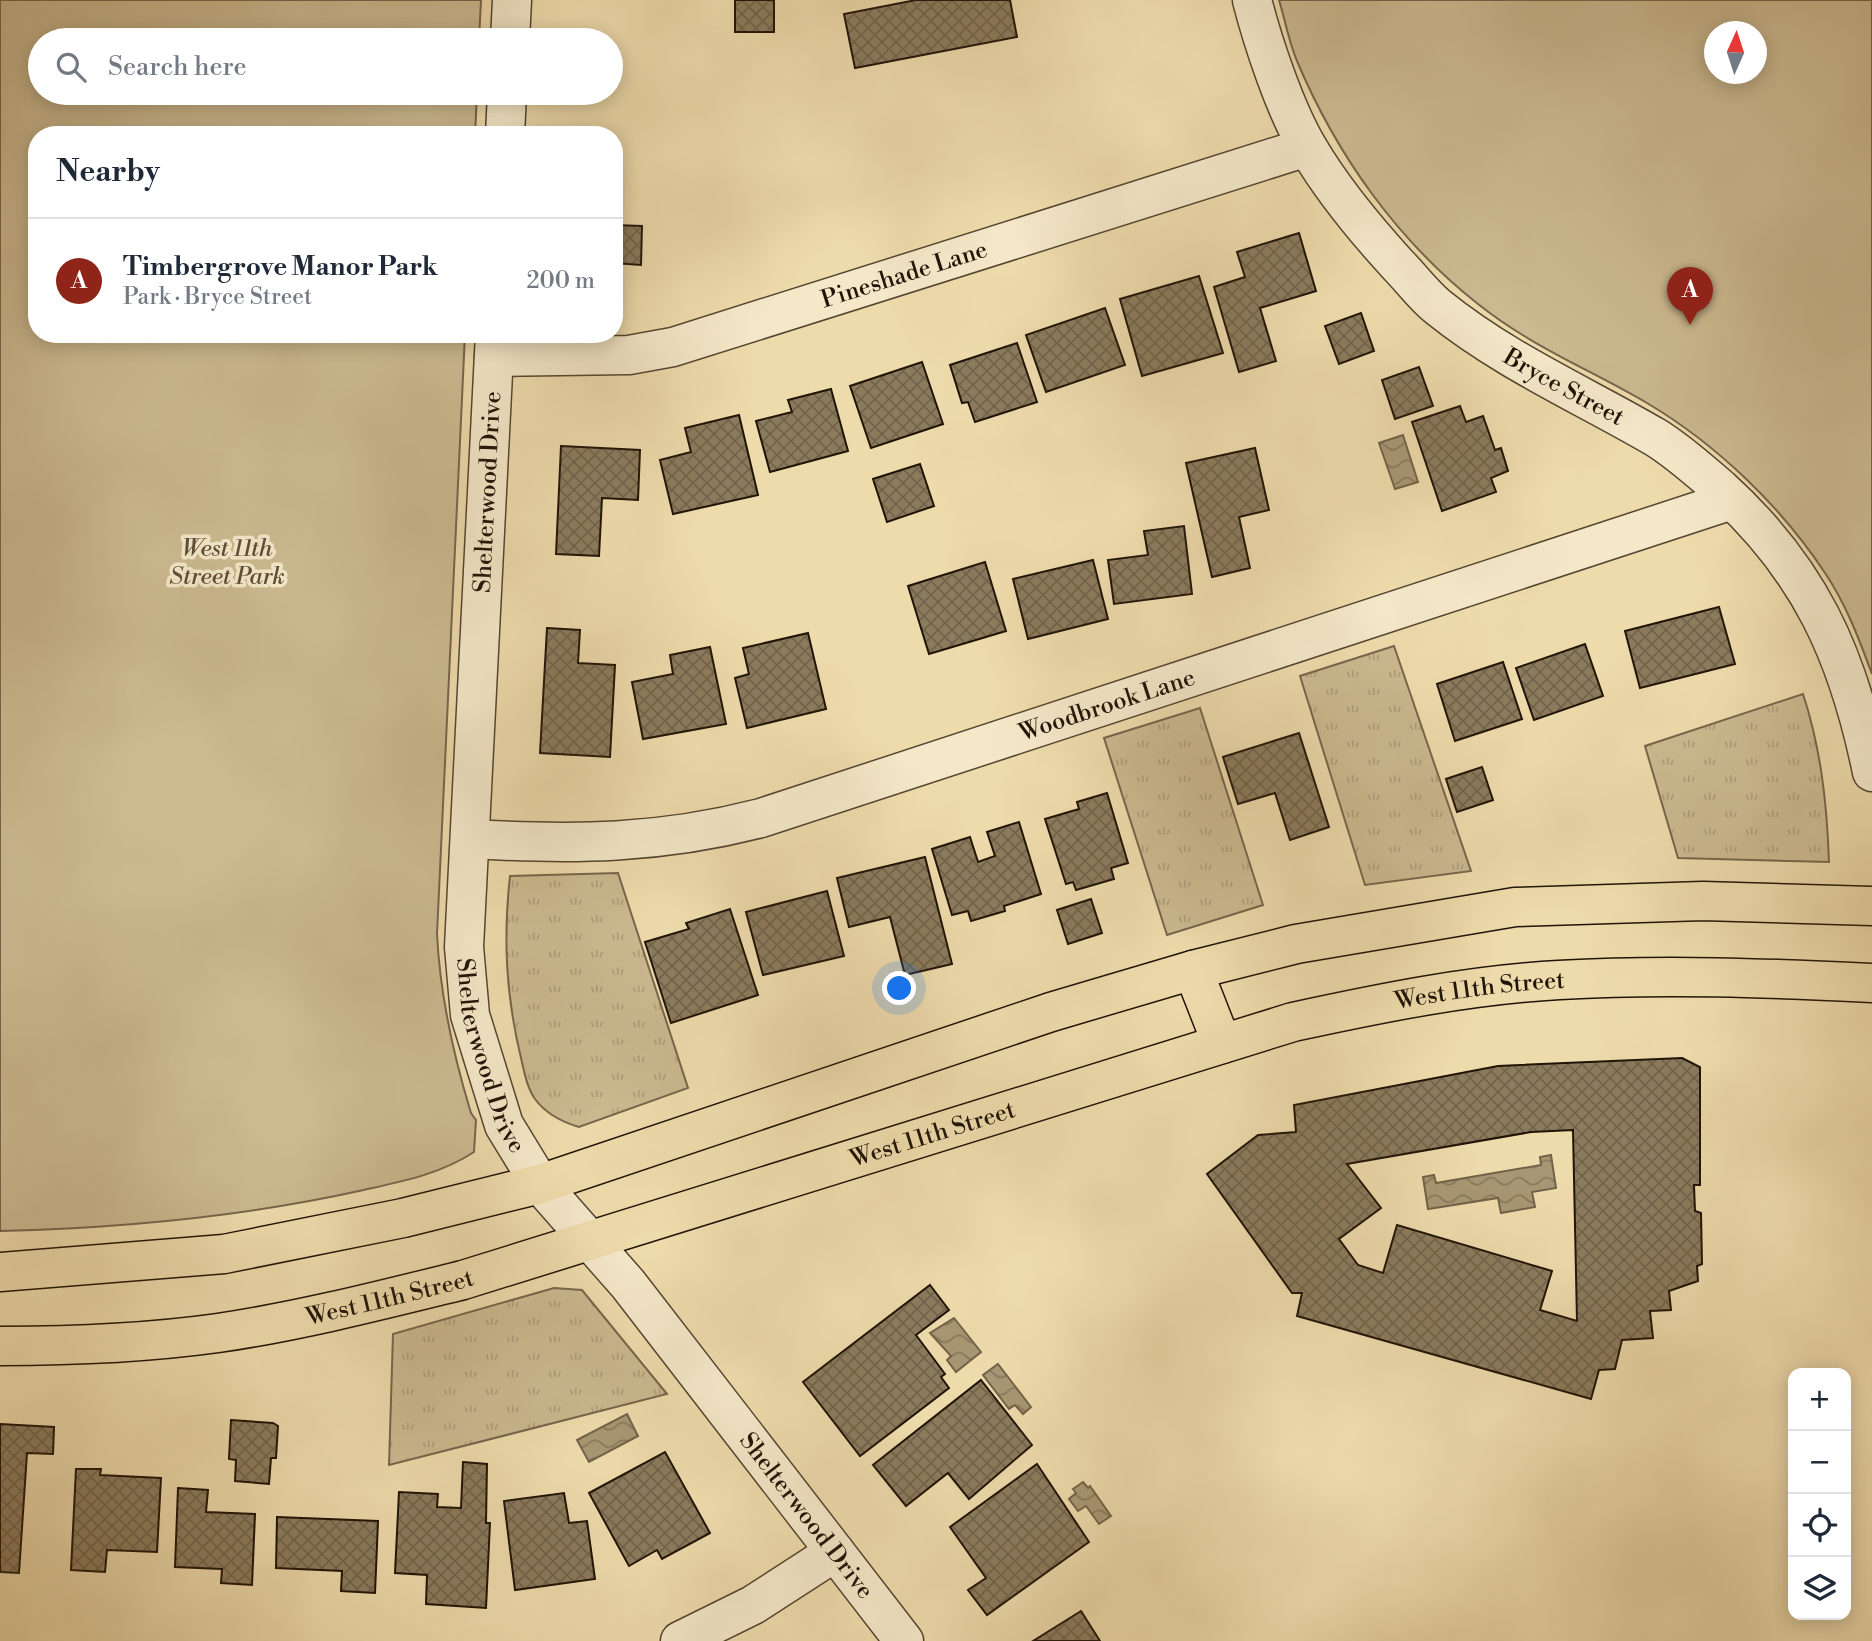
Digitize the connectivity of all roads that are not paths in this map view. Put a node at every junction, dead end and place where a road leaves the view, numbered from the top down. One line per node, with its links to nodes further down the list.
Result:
1 (512, 0): 3 (street)
2 (1252, 0): 6 (street, Bryce Street)
3 (511, 28)
4 (506, 105): 5 (street)
5 (505, 126)
6 (1307, 147): 7 (street, Pineshade Lane); 8 (street, Bryce Street)
7 (495, 345): 10 (street, Shelterwood Drive)
8 (1732, 500): 9 (street, Bryce Street); 10 (street, Woodbrook Lane)
9 (1872, 772)
10 (471, 839): 15 (street, Shelterwood Drive)
11 (1872, 906): 12 (main road)
12 (1193, 970): 14 (main road); 15 (main road)
13 (1872, 983): 14 (main road, West 11th Street)
14 (1222, 1044): 16 (main road, West 11th Street)
15 (540, 1184): 16 (street, Shelterwood Drive); 17 (main road)
16 (592, 1242): 18 (main road, West 11th Street); 19 (street, Shelterwood Drive)
17 (0, 1272)
18 (0, 1346)
19 (835, 1552): 20 (street); 21 (street, Shelterwood Drive)
20 (680, 1641)
21 (904, 1641)

